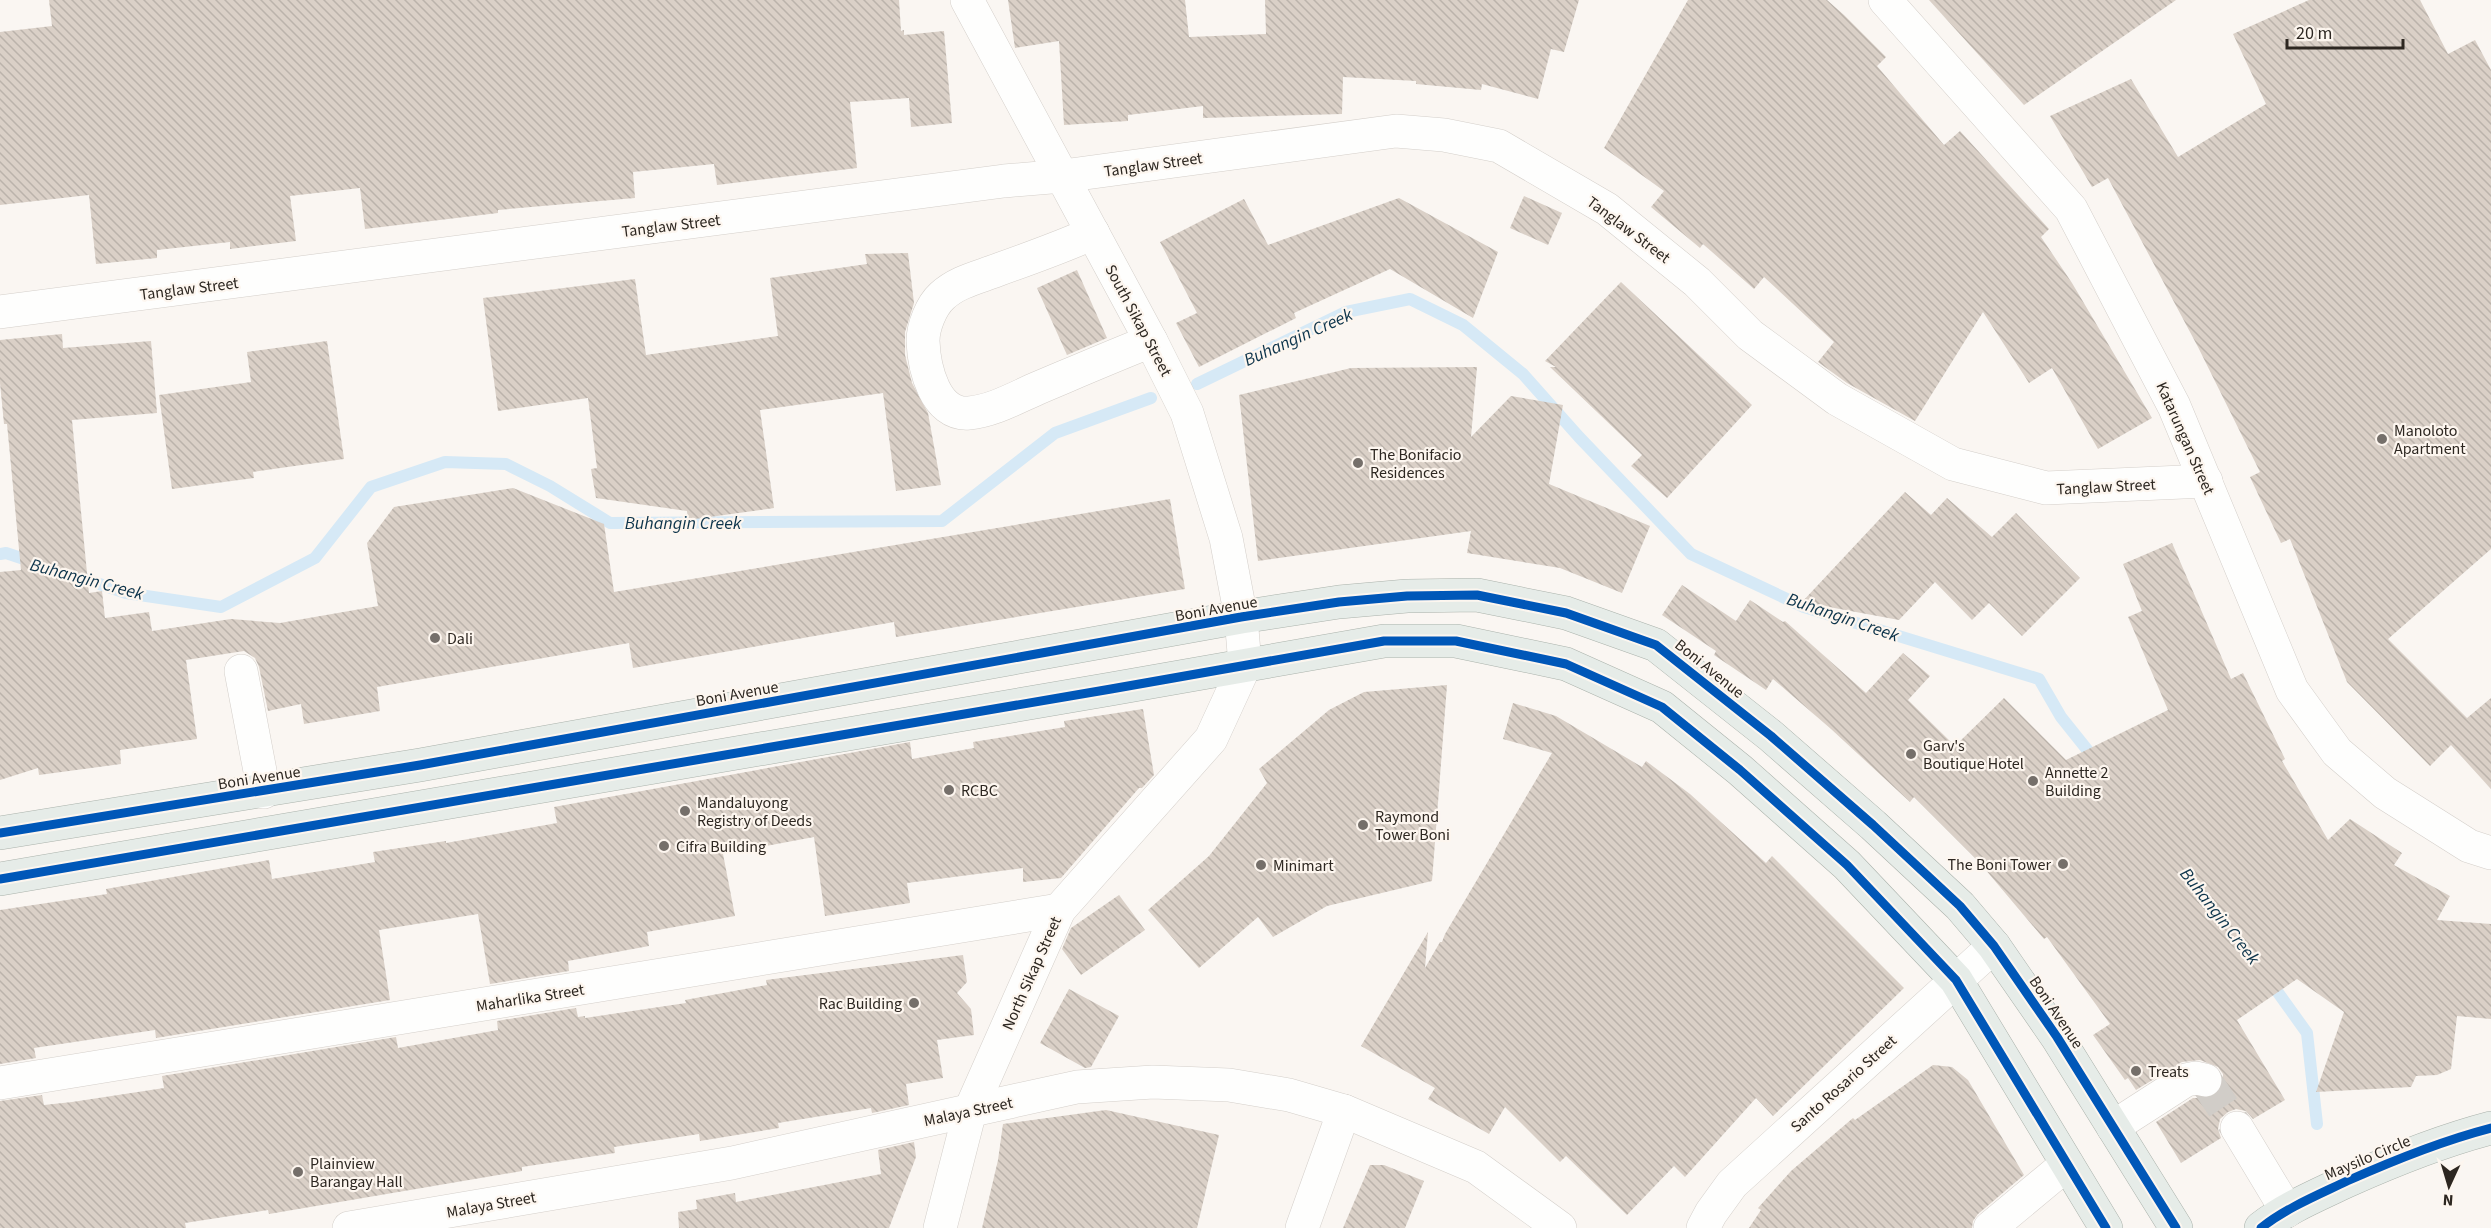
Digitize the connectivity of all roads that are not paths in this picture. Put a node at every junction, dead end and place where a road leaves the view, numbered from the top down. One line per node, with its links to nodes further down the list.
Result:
1 (968, 0): 3 (street, South Sikap Street)
2 (1885, 0): 7 (street, Katarungan Street)
3 (1063, 176): 4 (street, South Sikap Street); 5 (street, Tanglaw Street); 7 (street, Tanglaw Street)
4 (1093, 233): 6 (street, South Sikap Street); 6 (street)
5 (0, 312)
6 (1151, 341): 8 (street, South Sikap Street)
7 (2206, 481): 13 (street, Katarungan Street)
8 (1241, 617): 9 (street, South Sikap Street); 11 (main road, Boni Avenue); 16 (main road, Boni Avenue)
9 (1245, 665): 14 (main road); 15 (street, North Sikap Street); 17 (main road)
10 (241, 671): 11 (street)
11 (264, 792): 12 (main road, Boni Avenue)
12 (0, 833)
13 (2491, 853)
14 (0, 879)
15 (1059, 910): 19 (street, Maharlika Street); 20 (street, North Sikap Street)
16 (1994, 946): 17 (street, Santo Rosario Street); 22 (main road, Boni Avenue)
17 (1956, 980): 25 (main road); 32 (street, Santo Rosario Street)
18 (2205, 1080): 22 (street)
19 (0, 1083)
20 (970, 1111): 21 (street, Malaya Street); 28 (street, Malaya Street); 29 (street, North Sikap Street)
21 (1344, 1111): 30 (street); 31 (street, Malaya Street)
22 (2113, 1127): 34 (main road, Boni Avenue)
23 (2237, 1128): 26 (street)
24 (2491, 1128): 26 (main road, Maysilo Circle)
25 (2067, 1164): 27 (street); 33 (main road)
26 (2274, 1220)
27 (2008, 1222)
28 (349, 1228)
29 (940, 1228)
30 (1302, 1228)
31 (1560, 1228)
32 (1703, 1228)
33 (2106, 1228)
34 (2176, 1228)

